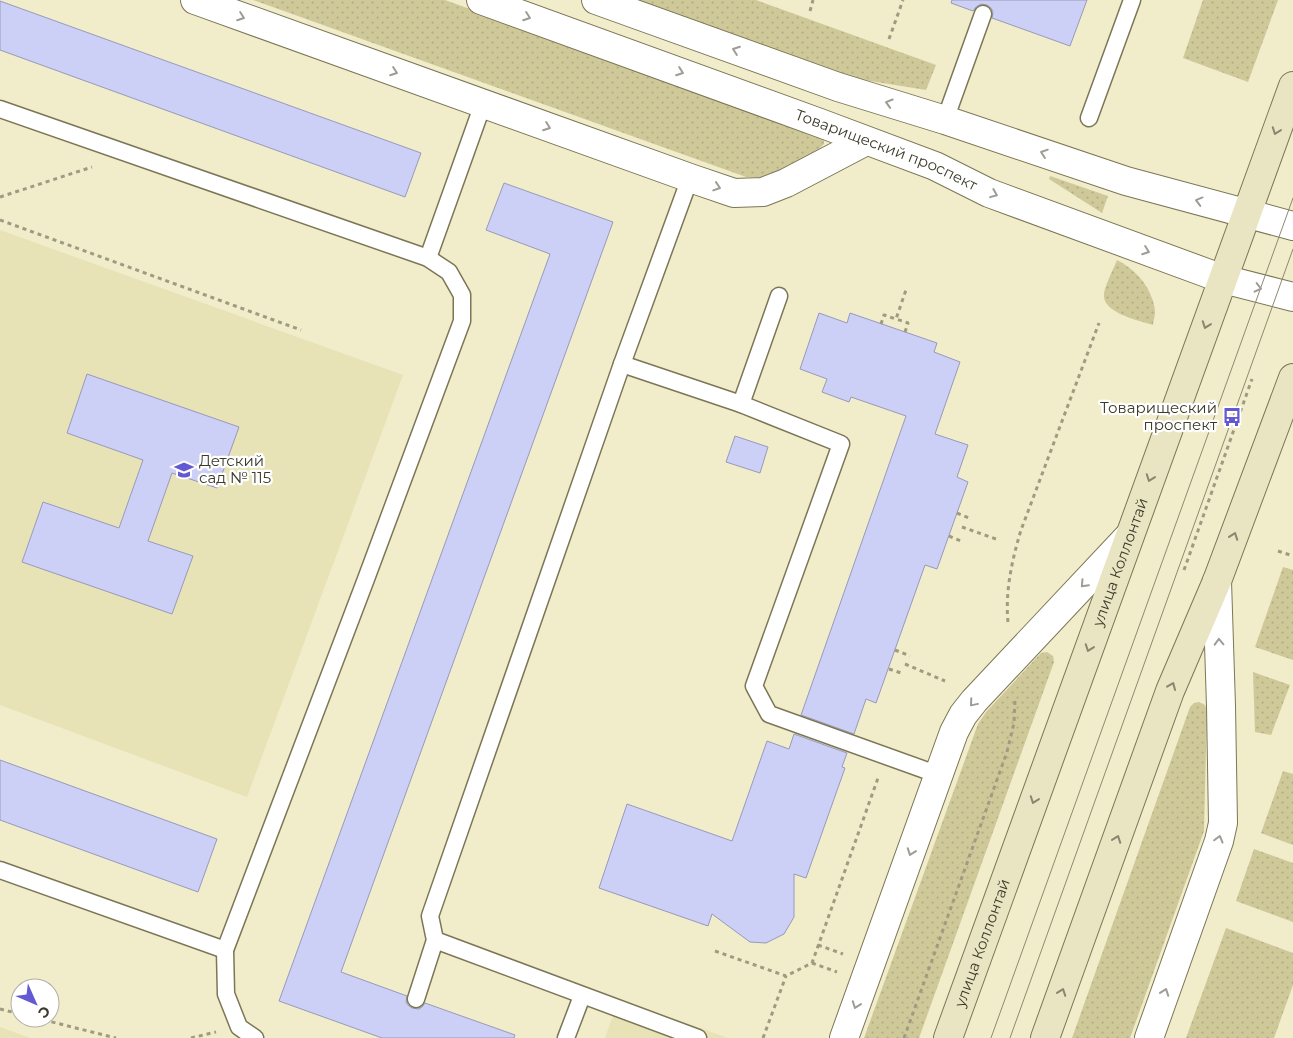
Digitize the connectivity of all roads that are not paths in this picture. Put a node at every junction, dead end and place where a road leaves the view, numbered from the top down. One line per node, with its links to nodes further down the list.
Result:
1 (195, 0): 7 (street, one-way to 7)
2 (481, 0): 11 (street, Товарищеский проспект, one-way to 11)
3 (596, 0): 10 (street, one-way to 3)
4 (1132, 0): 9 (lane)
5 (983, 14): 10 (lane)
6 (1293, 86): 13 (main road, улица Коллонтай, one-way to 13)
7 (483, 104): 12 (street, one-way to 12); 15 (lane)
8 (0, 109): 15 (lane)
9 (1089, 118)
10 (945, 120): 13 (street, one-way to 10)
11 (866, 140): 12 (street, one-way to 11); 16 (street, Товарищеский проспект, one-way to 16)
12 (690, 178): 19 (lane)
13 (1246, 213): 14 (street); 16 (main road, улица Коллонтай)
14 (1293, 226)
15 (428, 258): 27 (lane)
16 (1223, 279): 18 (street, Товарищеский проспект, one-way to 18); 22 (main road, улица Коллонтай, one-way to 22)
17 (779, 296): 21 (lane)
18 (1293, 297)
19 (622, 364): 21 (lane); 26 (lane)
20 (1293, 378): 23 (main road, one-way to 20)
21 (741, 404): 24 (lane)
22 (1129, 536): 24 (street, one-way to 24); 34 (main road, улица Коллонтай, one-way to 34)
23 (1217, 581): 35 (main road, one-way to 23); 36 (street, one-way to 23)
24 (939, 776): 33 (street, one-way to 33)
25 (0, 870): 27 (lane)
26 (435, 940): 28 (lane); 29 (lane)
27 (225, 950): 30 (lane)
28 (582, 996): 31 (lane); 32 (lane)
29 (416, 999)
30 (255, 1038)
31 (566, 1038)
32 (698, 1038)
33 (844, 1038)
34 (948, 1038)
35 (1045, 1038)
36 (1149, 1038)

